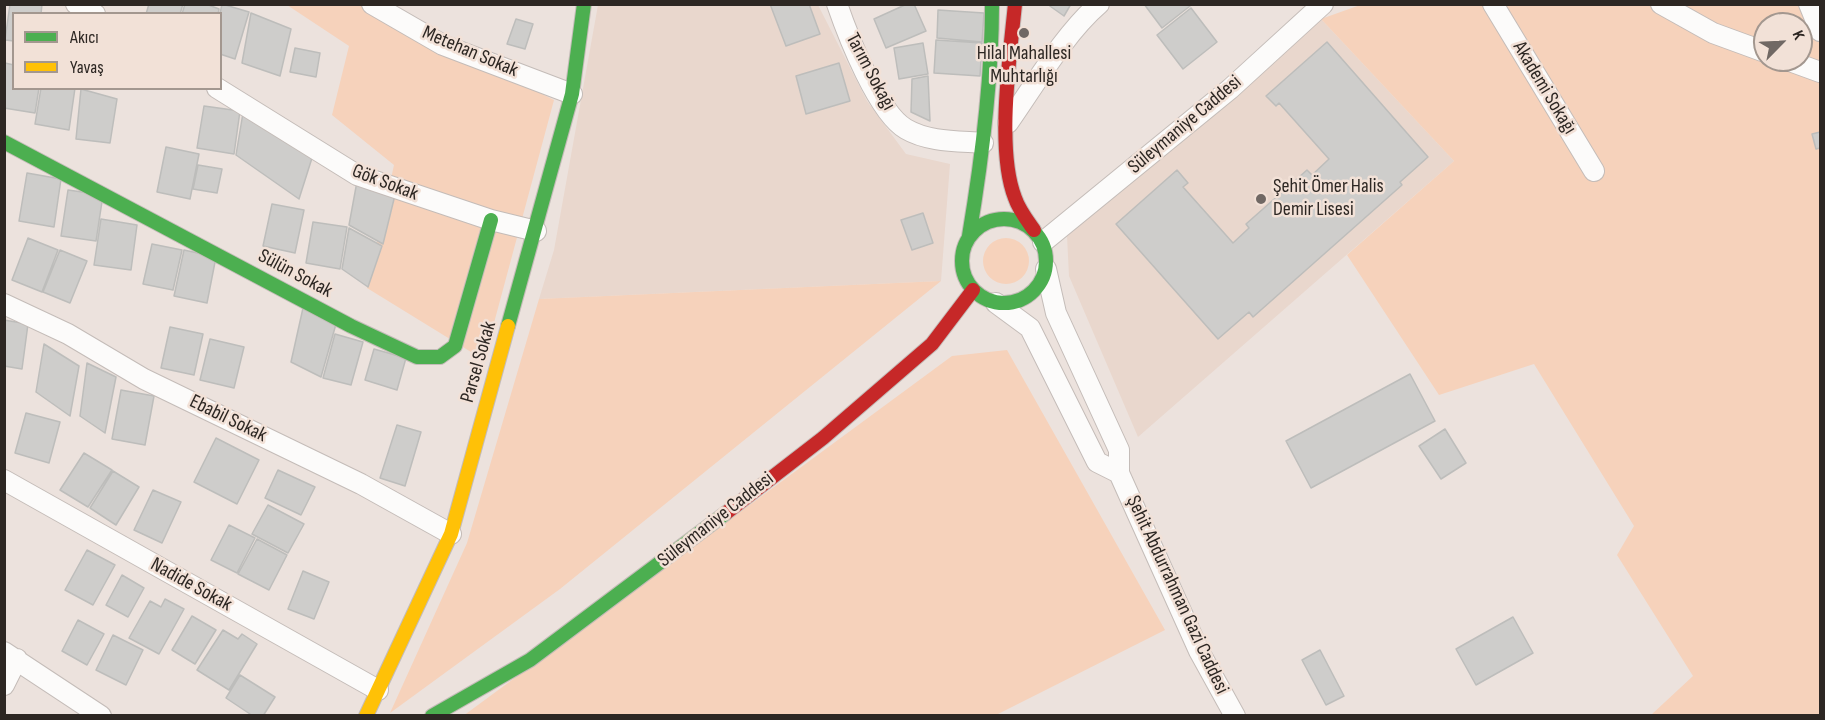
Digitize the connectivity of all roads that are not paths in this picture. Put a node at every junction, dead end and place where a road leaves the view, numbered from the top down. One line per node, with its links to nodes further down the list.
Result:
1 (76, 4): 12 (street)
2 (372, 4): 16 (street, Metehan Sokak)
3 (584, 4): 16 (street, Parsel Sokak)
4 (837, 4): 19 (street, Tarım Sokağı)
5 (992, 4): 19 (street)
6 (1015, 4): 17 (street)
7 (1099, 4): 17 (street)
8 (1323, 4): 24 (street, Süleymaniye Caddesi)
9 (1493, 4): 20 (street, Akademi Sokağı)
10 (1661, 4): 14 (street)
11 (1809, 4): 13 (street)
12 (90, 12)
13 (1821, 31)
14 (1753, 48)
15 (220, 90): 21 (street, Gök Sokak)
16 (572, 93): 22 (street, Parsel Sokak)
17 (1008, 123): 24 (street)
18 (4, 142): 21 (street, Sülün Sokak)
19 (983, 143): 23 (street)
20 (1594, 171)
21 (491, 220): 22 (street, Gök Sokak)
22 (536, 231): 31 (street, Parsel Sokak)
23 (969, 236): 24 (street); 26 (street)
24 (1038, 236): 25 (street)
25 (1046, 269): 27 (street); 29 (street)
26 (973, 290): 27 (street); 37 (street, Süleymaniye Caddesi)
27 (996, 303): 29 (street)
28 (4, 304): 31 (street, Ebabil Sokak)
29 (1119, 473): 38 (street, Şehit Abdurrahman Gazi Caddesi)
30 (4, 480): 34 (street, Nadide Sokak)
31 (451, 534): 34 (street, Parsel Sokak)
32 (11, 655): 33 (street); 35 (street)
33 (4, 685)
34 (378, 690): 36 (street, Parsel Sokak)
35 (101, 716)
36 (366, 716)
37 (432, 716)
38 (1235, 716)

